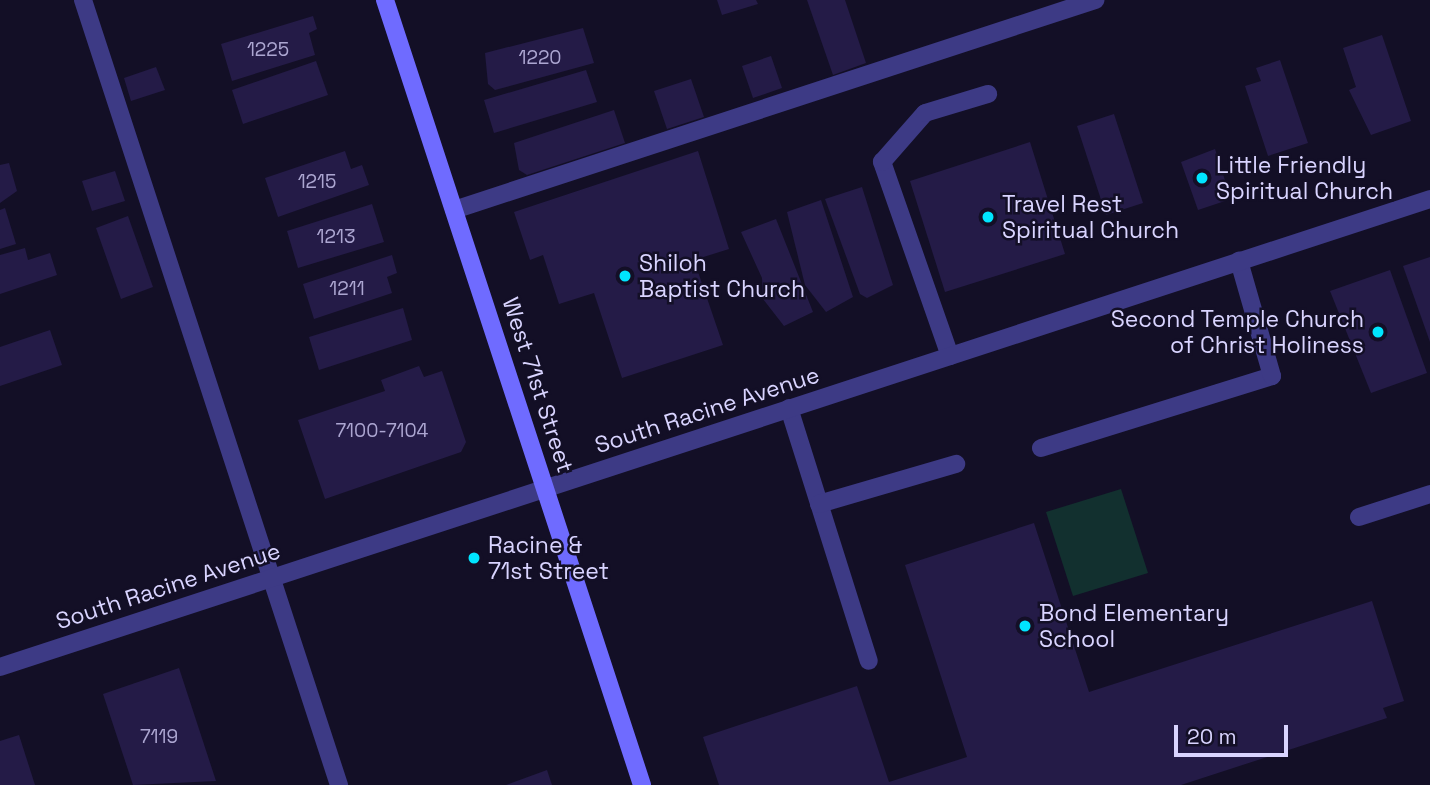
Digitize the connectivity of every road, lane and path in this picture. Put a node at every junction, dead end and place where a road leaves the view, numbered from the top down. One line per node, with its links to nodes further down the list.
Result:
1 (83, 0): 16 (street)
2 (385, 0): 6 (main road, West 71st Street)
3 (1095, 0): 6 (street)
4 (989, 94): 8 (street)
5 (1430, 199): 7 (street, South Racine Avenue)
6 (454, 209): 12 (main road, West 71st Street)
7 (1239, 261): 8 (street, South Racine Avenue); 10 (street)
8 (950, 356): 9 (street, South Racine Avenue)
9 (789, 408): 12 (street, South Racine Avenue); 14 (street)
10 (1041, 448)
11 (956, 464): 14 (street)
12 (546, 488): 16 (street, South Racine Avenue); 20 (main road, West 71st Street)
13 (1430, 494): 15 (street)
14 (819, 504): 17 (street)
15 (1359, 517)
16 (271, 578): 18 (street, South Racine Avenue); 19 (street)
17 (869, 661)
18 (0, 667)
19 (340, 785)
20 (642, 785)

